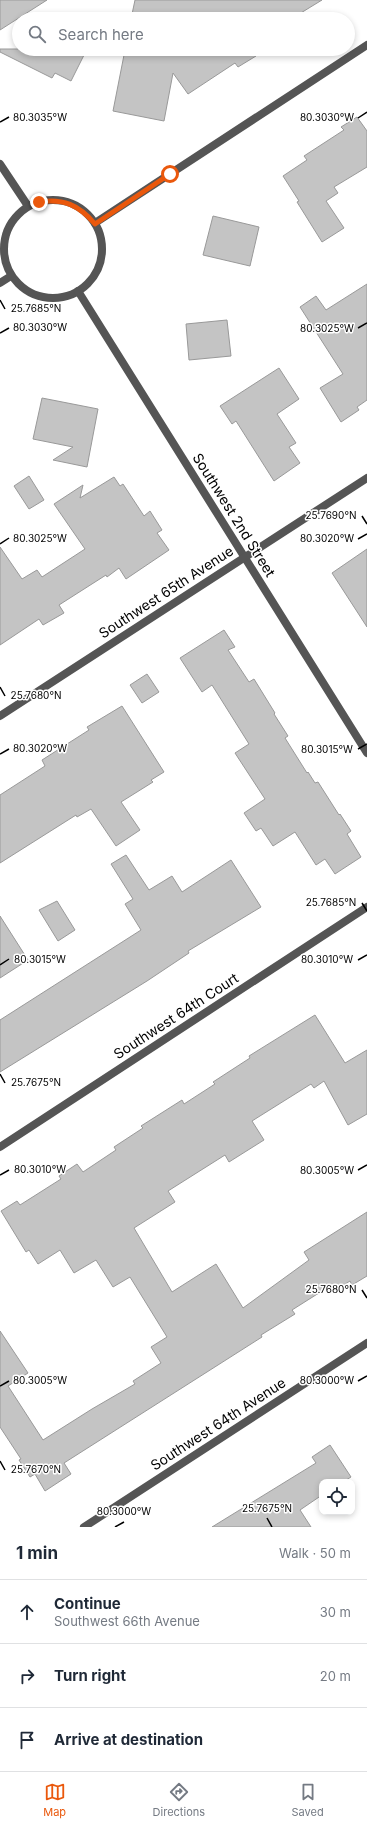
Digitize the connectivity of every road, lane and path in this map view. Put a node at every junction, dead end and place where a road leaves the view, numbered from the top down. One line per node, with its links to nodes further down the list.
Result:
1 (367, 45): 2 (street)
2 (355, 53)
3 (350, 56): 6 (street)
4 (0, 164): 5 (street)
5 (28, 206): 6 (street); 7 (street)
6 (95, 224): 9 (street)
7 (11, 276): 8 (street); 9 (street)
8 (0, 283)
9 (78, 291): 11 (street, Southwest 2nd Street)
10 (367, 478): 11 (street, Southwest 65th Avenue)
11 (245, 556): 12 (street, Southwest 65th Avenue); 13 (street, Southwest 2nd Street)
12 (0, 716)
13 (367, 752)
14 (367, 907): 15 (street, Southwest 64th Court)
15 (0, 1146)
16 (367, 1343): 17 (street, Southwest 64th Avenue)
17 (84, 1527)

